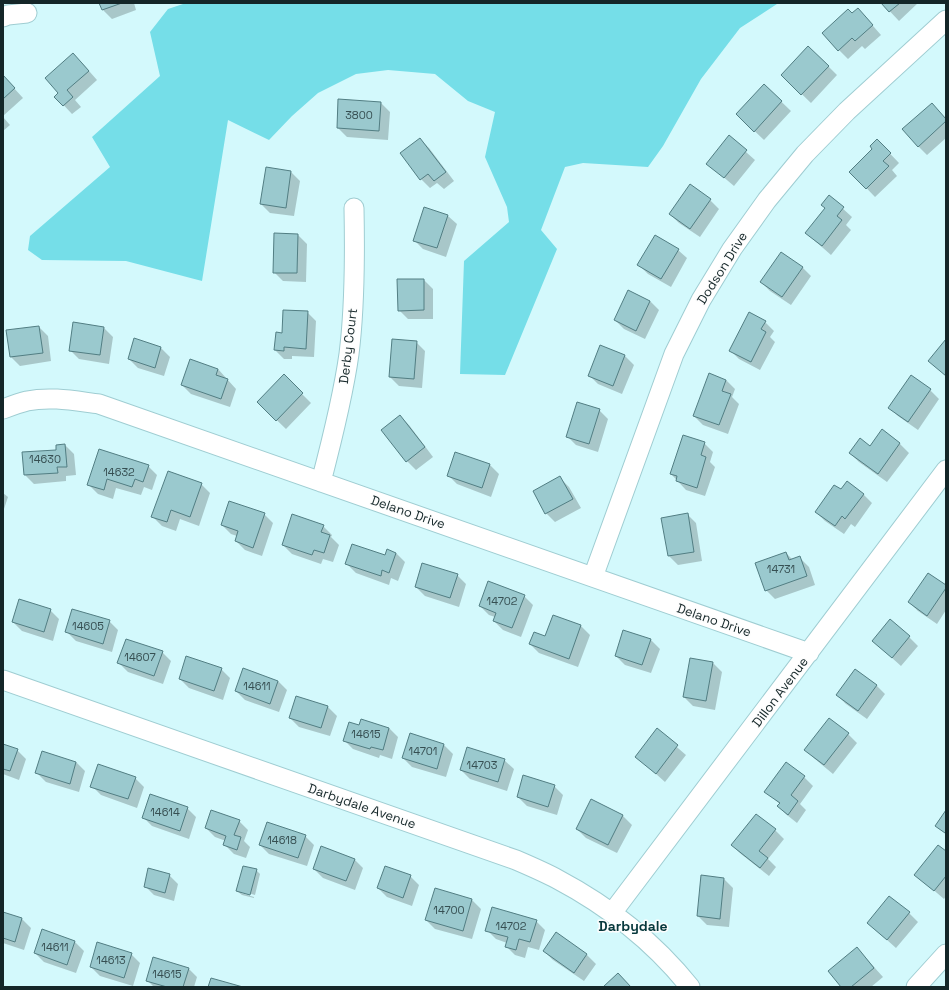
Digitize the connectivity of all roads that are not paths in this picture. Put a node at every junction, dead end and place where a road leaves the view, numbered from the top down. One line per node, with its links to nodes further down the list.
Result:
1 (26, 13): 2 (street)
2 (3, 17)
3 (946, 20): 8 (street, Dodson Drive)
4 (354, 208): 7 (street, Derby Court)
5 (3, 409): 7 (street, Delano Drive)
6 (946, 470): 9 (street, Dillon Avenue)
7 (321, 482): 8 (street, Delano Drive)
8 (593, 577): 9 (street, Delano Drive)
9 (809, 653): 11 (street, Dillon Avenue)
10 (3, 680): 11 (street, Darbydale Avenue)
11 (612, 913): 14 (street, Darbydale Avenue)
12 (946, 954): 13 (street)
13 (922, 985)
14 (690, 987)

